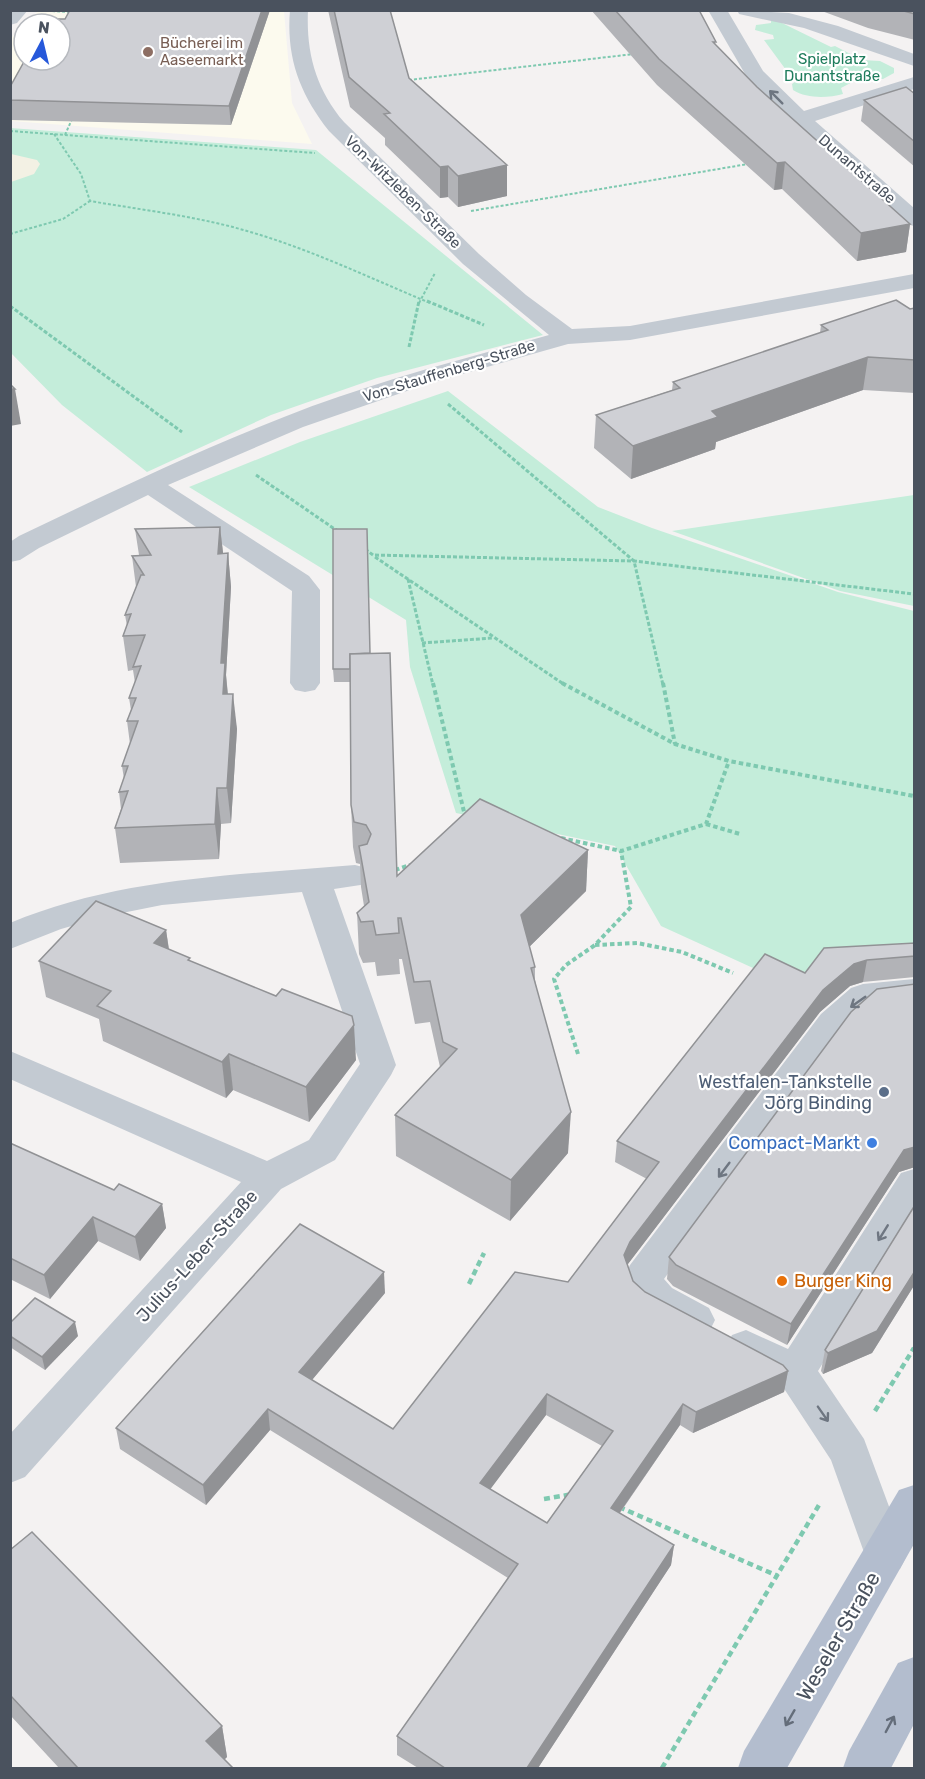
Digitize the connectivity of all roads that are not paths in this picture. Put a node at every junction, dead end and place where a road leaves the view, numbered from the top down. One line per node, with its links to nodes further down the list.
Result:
1 (19, 10): 5 (street)
2 (299, 10): 11 (street, Von-Witzleben-Straße)
3 (717, 10): 8 (street, Dunantstraße, one-way to 3)
4 (746, 10): 6 (street)
5 (10, 20)
6 (915, 60)
7 (915, 83): 8 (street, Dunantstraße)
8 (800, 119): 9 (street, Dunantstraße)
9 (915, 219)
10 (915, 281): 11 (street, Von-Stauffenberg-Straße)
11 (567, 337): 12 (street, Von-Stauffenberg-Straße)
12 (149, 484): 13 (street, Von-Stauffenberg-Straße); 14 (street)
13 (10, 554)
14 (305, 682)
15 (355, 876): 16 (street)
16 (314, 880): 17 (street); 20 (street)
17 (10, 937)
18 (915, 992): 22 (street, one-way to 22)
19 (10, 1064): 20 (street, Julius-Leber-Straße)
20 (268, 1178): 23 (street, Julius-Leber-Straße)
21 (915, 1184): 22 (street, one-way to 22)
22 (795, 1372): 25 (street, one-way to 25)
23 (10, 1464)
24 (915, 1504): 25 (main road, Weseler Straße)
25 (885, 1555): 27 (main road, Weseler Straße, one-way to 27)
26 (915, 1679): 28 (main road, one-way to 26)
27 (761, 1768)
28 (866, 1768)

